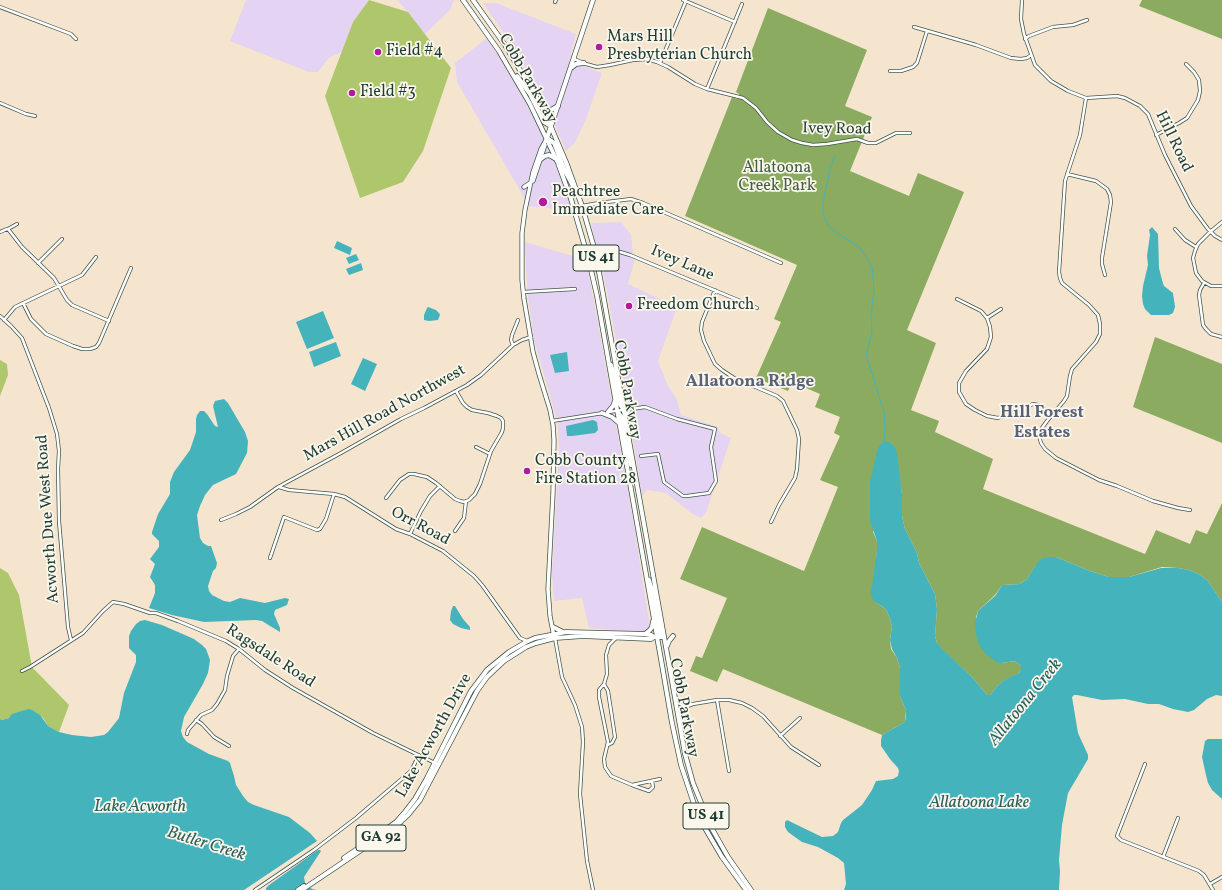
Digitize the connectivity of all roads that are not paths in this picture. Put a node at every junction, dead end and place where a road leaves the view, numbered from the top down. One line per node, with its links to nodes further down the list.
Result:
1 (463, 0): 19 (main road, Cobb Parkway / US 41)
2 (474, 0): 26 (main road, Cobb Parkway / US 41)
3 (593, 0): 15 (main road)
4 (1022, 0): 13 (street, Hill Road)
5 (684, 1): 9 (street); 17 (street)
6 (742, 4): 9 (street)
7 (0, 7): 12 (street)
8 (1087, 20): 13 (street)
9 (735, 22): 22 (street)
10 (914, 27): 11 (street)
11 (927, 31): 14 (street); 21 (street)
12 (76, 39)
13 (1025, 39): 14 (street, Hill Road)
14 (1031, 55): 23 (street, Hill Road)
15 (574, 58): 16 (street, Ivey Road); 20 (main road)
16 (584, 63): 17 (street, Ivey Road); 20 (main road)
17 (660, 63): 22 (street, Ivey Road)
18 (1186, 64): 30 (street)
19 (510, 68): 28 (main road); 31 (main road, Cobb Parkway / US 41)
20 (570, 69): 25 (main road)
21 (890, 71)
22 (707, 89): 29 (street, Ivey Road)
23 (1086, 98): 30 (street, Hill Road); 34 (street)
24 (0, 103): 27 (street)
25 (558, 106): 26 (main road); 28 (main road)
26 (541, 107): 28 (main road, Cobb Parkway / US 41)
27 (35, 116)
28 (551, 127): 31 (main road); 38 (main road, Cobb Parkway / US 41)
29 (910, 133)
30 (1156, 134): 45 (street, Hill Road)
31 (547, 138): 32 (main road, Cobb Parkway / US 41); 33 (street); 35 (street); 38 (main road)
32 (556, 158): 33 (main road); 73 (main road, Cobb Parkway / US 41)
33 (541, 159): 37 (street)
34 (1067, 174): 54 (street); 81 (street)
35 (530, 182): 36 (street); 37 (street)
36 (524, 187)
37 (529, 189): 60 (street)
38 (577, 191): 39 (main road, Cobb Parkway / US 41)
39 (582, 206): 49 (main road, Cobb Parkway / US 41); 52 (street)
40 (1222, 222): 45 (street)
41 (17, 224): 42 (street)
42 (8, 229): 44 (street); 51 (street)
43 (1175, 229): 48 (street)
44 (0, 232)
45 (1210, 232): 47 (street, Hill Road); 48 (street)
46 (62, 239): 51 (street)
47 (1222, 240)
48 (1196, 247): 55 (street)
49 (595, 251): 59 (street, Ivey Lane); 77 (main road, Cobb Parkway / US 41)
50 (96, 257): 56 (street)
51 (38, 263): 56 (street)
52 (781, 263)
53 (131, 268): 69 (street)
54 (1105, 275)
55 (1204, 283): 57 (street); 71 (street)
56 (59, 285): 62 (street); 69 (street)
57 (1222, 286)
58 (575, 289): 60 (street)
59 (715, 290): 63 (street, Ivey Lane); 96 (street)
60 (523, 292): 70 (street)
61 (957, 299): 66 (street)
62 (23, 303): 67 (street); 69 (street)
63 (757, 308)
64 (1001, 309): 66 (street)
65 (0, 316): 67 (street, Acworth Due West Road)
66 (987, 318): 81 (street)
67 (4, 320): 111 (street, Acworth Due West Road)
68 (518, 320): 72 (street)
69 (109, 321)
70 (530, 337): 72 (street, Mars Hill Road Northwest); 83 (street)
71 (1222, 337)
72 (514, 345): 74 (street, Mars Hill Road Northwest)
73 (607, 356): 75 (main road, Cobb Parkway / US 41); 77 (main road)
74 (456, 391): 86 (street); 90 (street, Mars Hill Road Northwest)
75 (615, 400): 78 (main road, Cobb Parkway / US 41); 79 (main road)
76 (629, 409): 77 (street); 82 (main road); 87 (street)
77 (624, 410): 78 (street); 82 (main road, Cobb Parkway / US 41)
78 (617, 411): 79 (street); 84 (main road, Cobb Parkway / US 41); 88 (main road)
79 (608, 412): 80 (street)
80 (602, 413): 83 (street); 84 (main road)
81 (1052, 415): 94 (street)
82 (625, 417): 88 (main road, Cobb Parkway / US 41)
83 (552, 421): 102 (street)
84 (620, 424): 100 (main road, Cobb Parkway / US 41)
85 (476, 447): 86 (street)
86 (490, 454): 93 (street)
87 (641, 456)
88 (635, 470): 108 (main road, Cobb Parkway / US 41)
89 (440, 486): 92 (street); 93 (street); 98 (street)
90 (278, 487): 91 (street, Orr Road); 95 (street, Mars Hill Road Northwest)
91 (334, 494): 98 (street, Orr Road); 99 (street)
92 (386, 498)
93 (466, 501): 97 (street)
94 (1190, 510)
95 (221, 520)
96 (771, 522)
97 (456, 531)
98 (410, 534): 109 (street, Orr Road)
99 (270, 558)
100 (646, 574): 101 (main road, Cobb Parkway / US 41); 108 (main road)
101 (653, 614): 104 (main road); 108 (main road, Cobb Parkway / US 41)
102 (553, 628): 103 (main road); 105 (street)
103 (566, 632): 104 (main road, Lake Acworth Drive / GA 92); 105 (main road, Lake Acworth Drive / GA 92)
104 (645, 634): 108 (main road, Lake Acworth Drive / GA 92)
105 (554, 636): 107 (main road, Lake Acworth Drive / GA 92); 112 (main road, Lake Acworth Drive / GA 92); 130 (main road, Lake Acworth Drive / GA 92); 147 (street)
106 (673, 636): 115 (main road)
107 (602, 637): 110 (main road, Lake Acworth Drive / GA 92); 113 (street)
108 (659, 637): 110 (main road, Lake Acworth Drive / GA 92); 115 (main road, Cobb Parkway / US 41); 139 (main road, Cobb Parkway / US 41)
109 (520, 638): 112 (street); 114 (street)
110 (617, 638): 113 (street)
111 (71, 640): 116 (street, Ragsdale Road); 117 (street, Ragsdale Road)
112 (528, 641): 114 (main road, Lake Acworth Drive / GA 92)
113 (609, 645): 118 (street)
114 (518, 646): 130 (main road, Lake Acworth Drive / GA 92)
115 (666, 648): 119 (main road, Cobb Parkway / US 41)
116 (239, 649): 124 (street); 129 (street, Ragsdale Road)
117 (22, 671)
118 (604, 684): 127 (street); 127 (street)
119 (675, 700): 121 (street); 122 (main road, Cobb Parkway / US 41)
120 (717, 700): 121 (street); 126 (street); 133 (street)
121 (693, 704): 122 (street)
122 (678, 715): 138 (main road, Cobb Parkway / US 41)
123 (800, 718): 126 (street)
124 (196, 720): 125 (street); 128 (street)
125 (186, 734)
126 (780, 736): 132 (street)
127 (608, 745): 136 (street)
128 (229, 746)
129 (419, 755): 130 (street, Ragsdale Road); 144 (street)
130 (436, 764): 141 (main road, Lake Acworth Drive / GA 92)
131 (1145, 764): 140 (street)
132 (819, 765)
133 (729, 771)
134 (660, 780): 135 (street)
135 (652, 781): 136 (street); 136 (street)
136 (632, 785)
137 (1178, 818): 140 (street)
138 (719, 843): 139 (main road); 149 (main road, Cobb Parkway / US 41)
139 (715, 845): 148 (main road, Cobb Parkway / US 41)
140 (1162, 857): 143 (street)
141 (334, 867): 145 (main road, Lake Acworth Drive / GA 92); 146 (main road, Lake Acworth Drive / GA 92)
142 (1222, 877): 143 (street)
143 (1210, 884): 150 (street)
144 (255, 890)
145 (298, 890)
146 (302, 890)
147 (593, 890)
148 (746, 890)
149 (751, 890)
150 (1213, 890)

